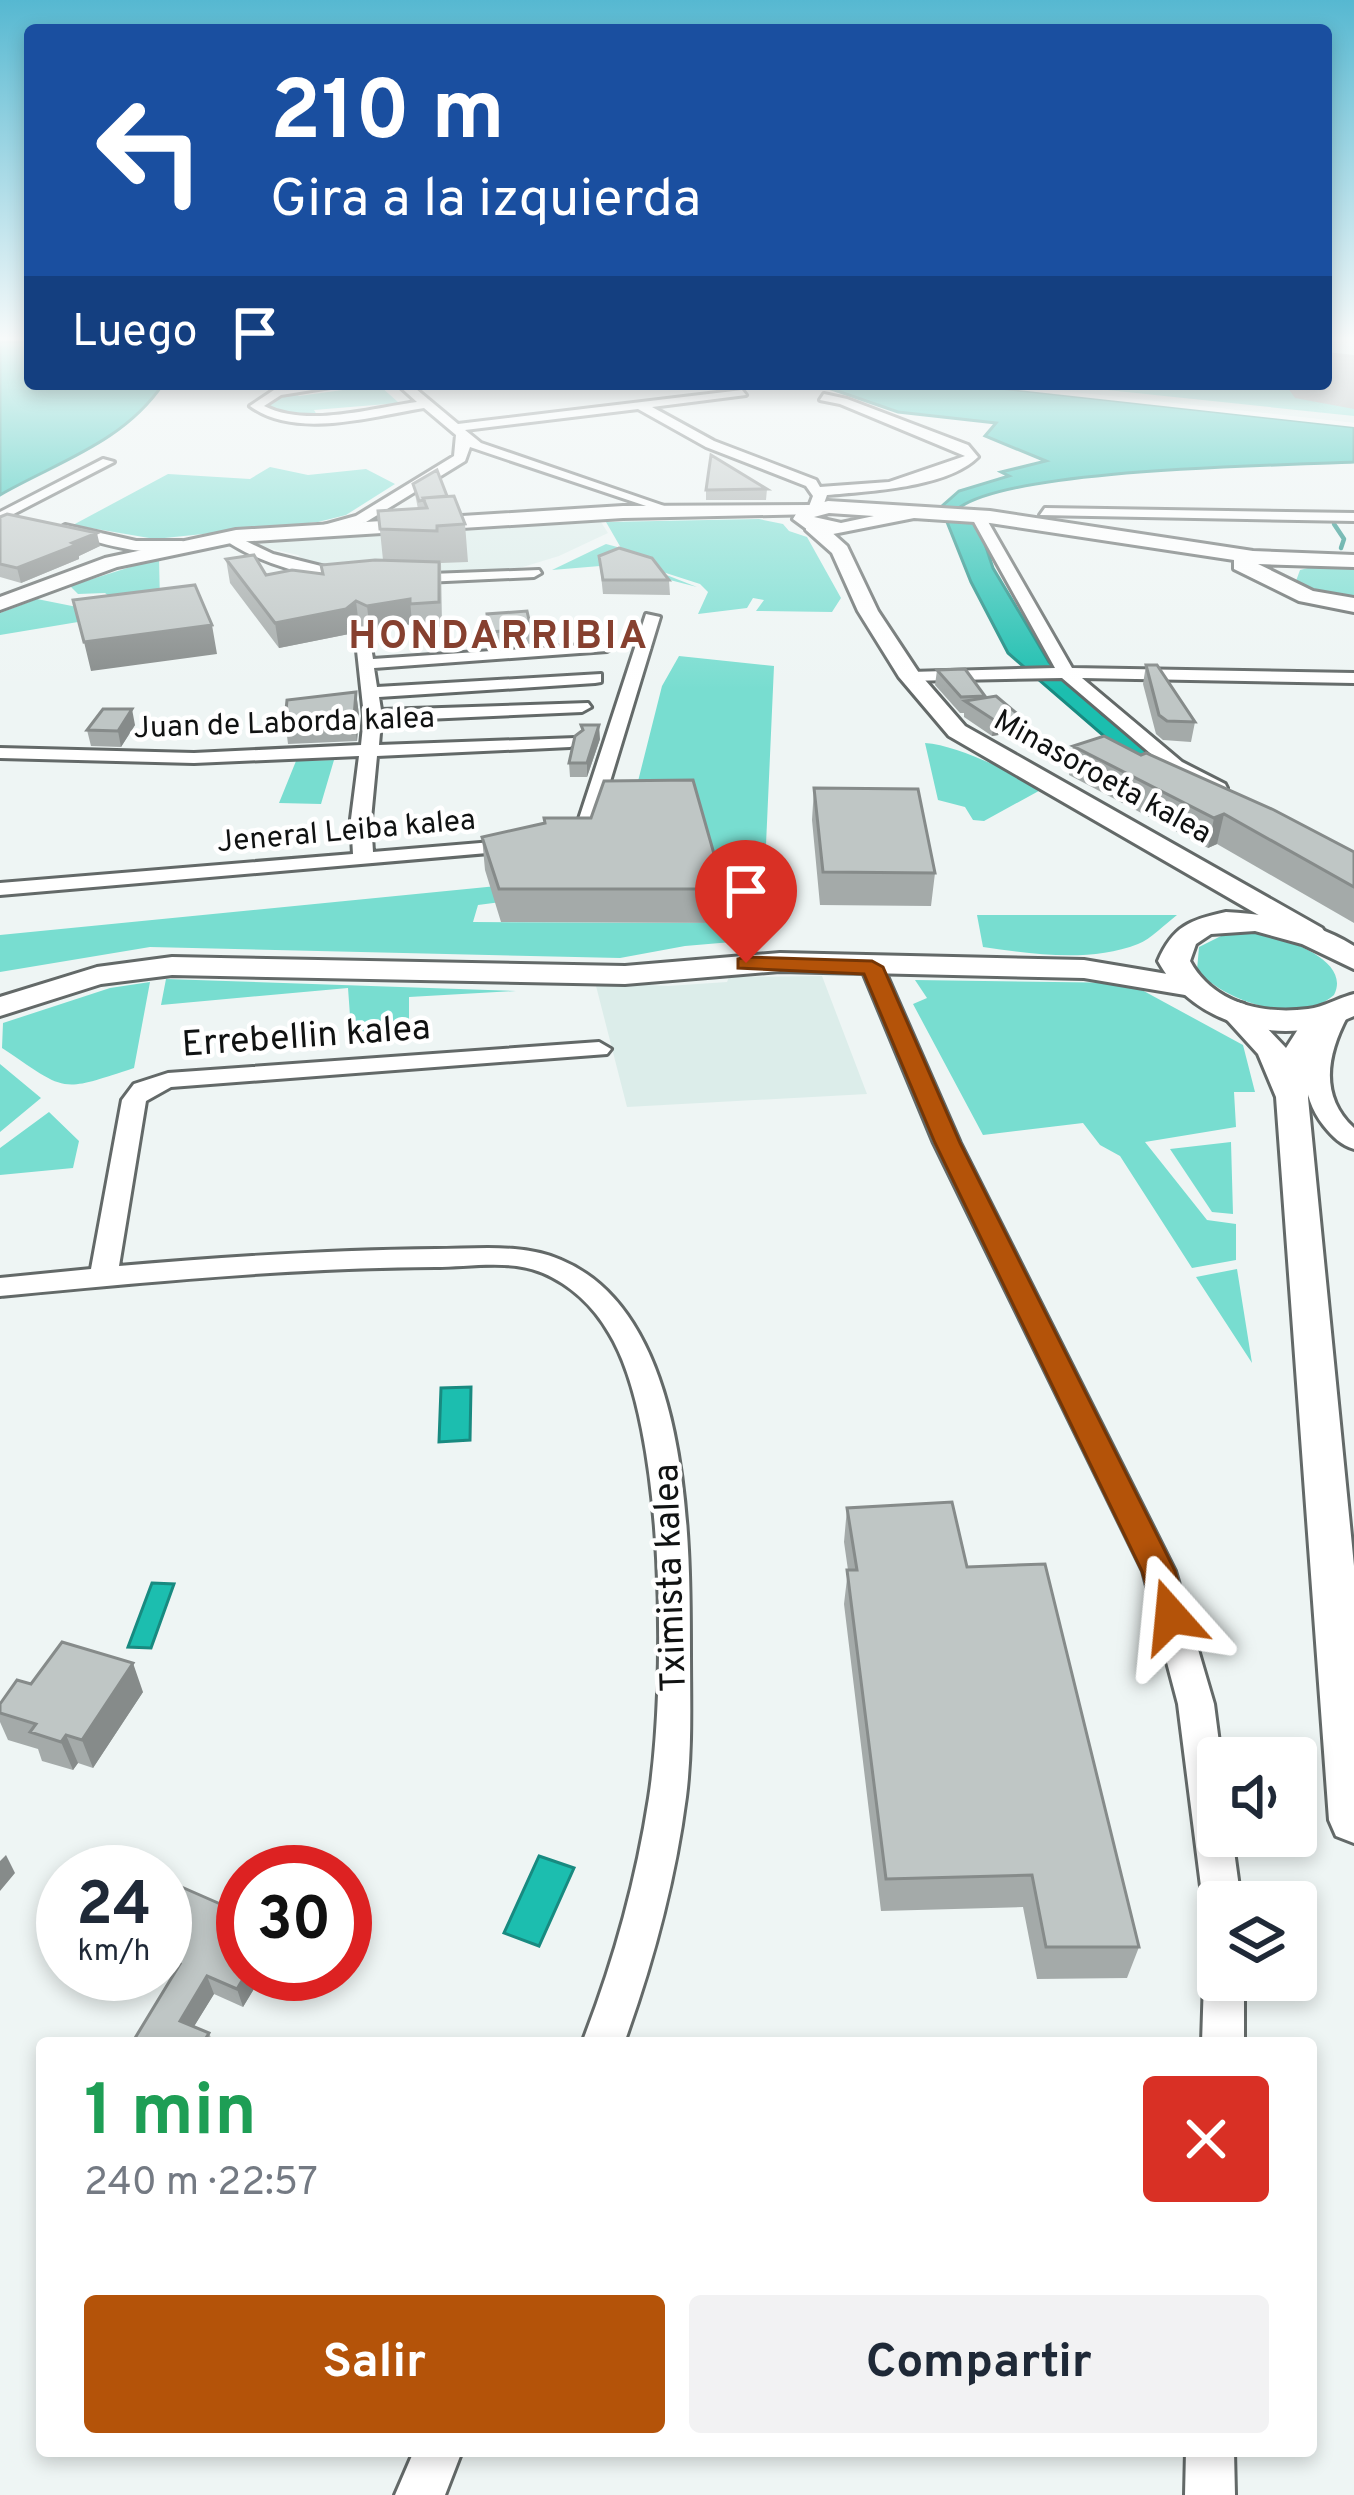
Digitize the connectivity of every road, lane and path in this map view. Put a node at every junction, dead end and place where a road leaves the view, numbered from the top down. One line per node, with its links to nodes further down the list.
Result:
1 (460, 458): 13 (street)
2 (511, 458): 7 (street)
3 (747, 458): 6 (street)
4 (970, 458): 6 (street)
5 (108, 462): 9 (street)
6 (814, 507): 7 (street); 10 (main road); 17 (street, Minasoroeta kalea)
7 (668, 512): 13 (street)
8 (1045, 512): 11 (street)
9 (1, 516): 16 (street)
10 (853, 517): 12 (main road); 17 (street)
11 (1354, 517)
12 (985, 518): 15 (main road); 33 (street)
13 (325, 529): 14 (street)
14 (229, 537): 16 (street); 22 (street)
15 (1138, 538): 19 (main road); 24 (main road)
16 (182, 545): 26 (street)
17 (840, 550): 34 (street, Minasoroeta kalea)
18 (1354, 551): 19 (street)
19 (1319, 560): 20 (main road); 24 (main road)
20 (1354, 561)
21 (534, 573): 23 (street)
22 (361, 577)
23 (384, 579)
24 (1282, 580): 25 (main road)
25 (1318, 600): 27 (main road); 29 (main road)
26 (0, 604)
27 (1354, 605)
28 (652, 617): 44 (street, Jeneral Leiba kalea)
29 (1354, 620)
30 (361, 635): 32 (street)
31 (607, 646): 32 (street)
32 (368, 664): 37 (street)
33 (1064, 673): 34 (street); 36 (street); 43 (street)
34 (910, 677): 45 (street, Minasoroeta kalea)
35 (595, 678): 37 (street)
36 (1354, 678)
37 (371, 692): 39 (street)
38 (582, 707): 39 (street)
39 (373, 716): 41 (street)
40 (570, 742): 41 (street, Juan de Laborda kalea)
41 (370, 751): 42 (street, Juan de Laborda kalea); 44 (street)
42 (0, 754)
43 (1240, 799)
44 (363, 859): 46 (street, Jeneral Leiba kalea)
45 (1219, 877): 47 (street, Minasoroeta kalea); 48 (street, Minasoroeta kalea)
46 (0, 889)
47 (1220, 923): 48 (main road); 49 (main road)
48 (1312, 934): 50 (main road)
49 (1180, 943): 52 (street); 53 (main road)
50 (1351, 955)
51 (872, 967): 52 (street); 54 (street); 63 (street)
52 (1084, 969): 53 (street)
53 (1191, 987): 55 (main road)
54 (0, 1007)
55 (1233, 1010): 56 (main road); 58 (street)
56 (1337, 1012): 58 (street); 59 (street)
57 (599, 1049): 60 (street, Errebellin kalea)
58 (1292, 1099): 62 (street)
59 (1348, 1137)
60 (103, 1278): 61 (street, Tximista kalea); 65 (street, Tximista kalea)
61 (0, 1287)
62 (1354, 1820)
63 (1219, 1881)
64 (1224, 2001): 66 (street)
65 (605, 2037)
66 (1223, 2037)
67 (436, 2457): 69 (street)
68 (1210, 2457): 70 (street)
69 (420, 2495)
70 (1210, 2495)

